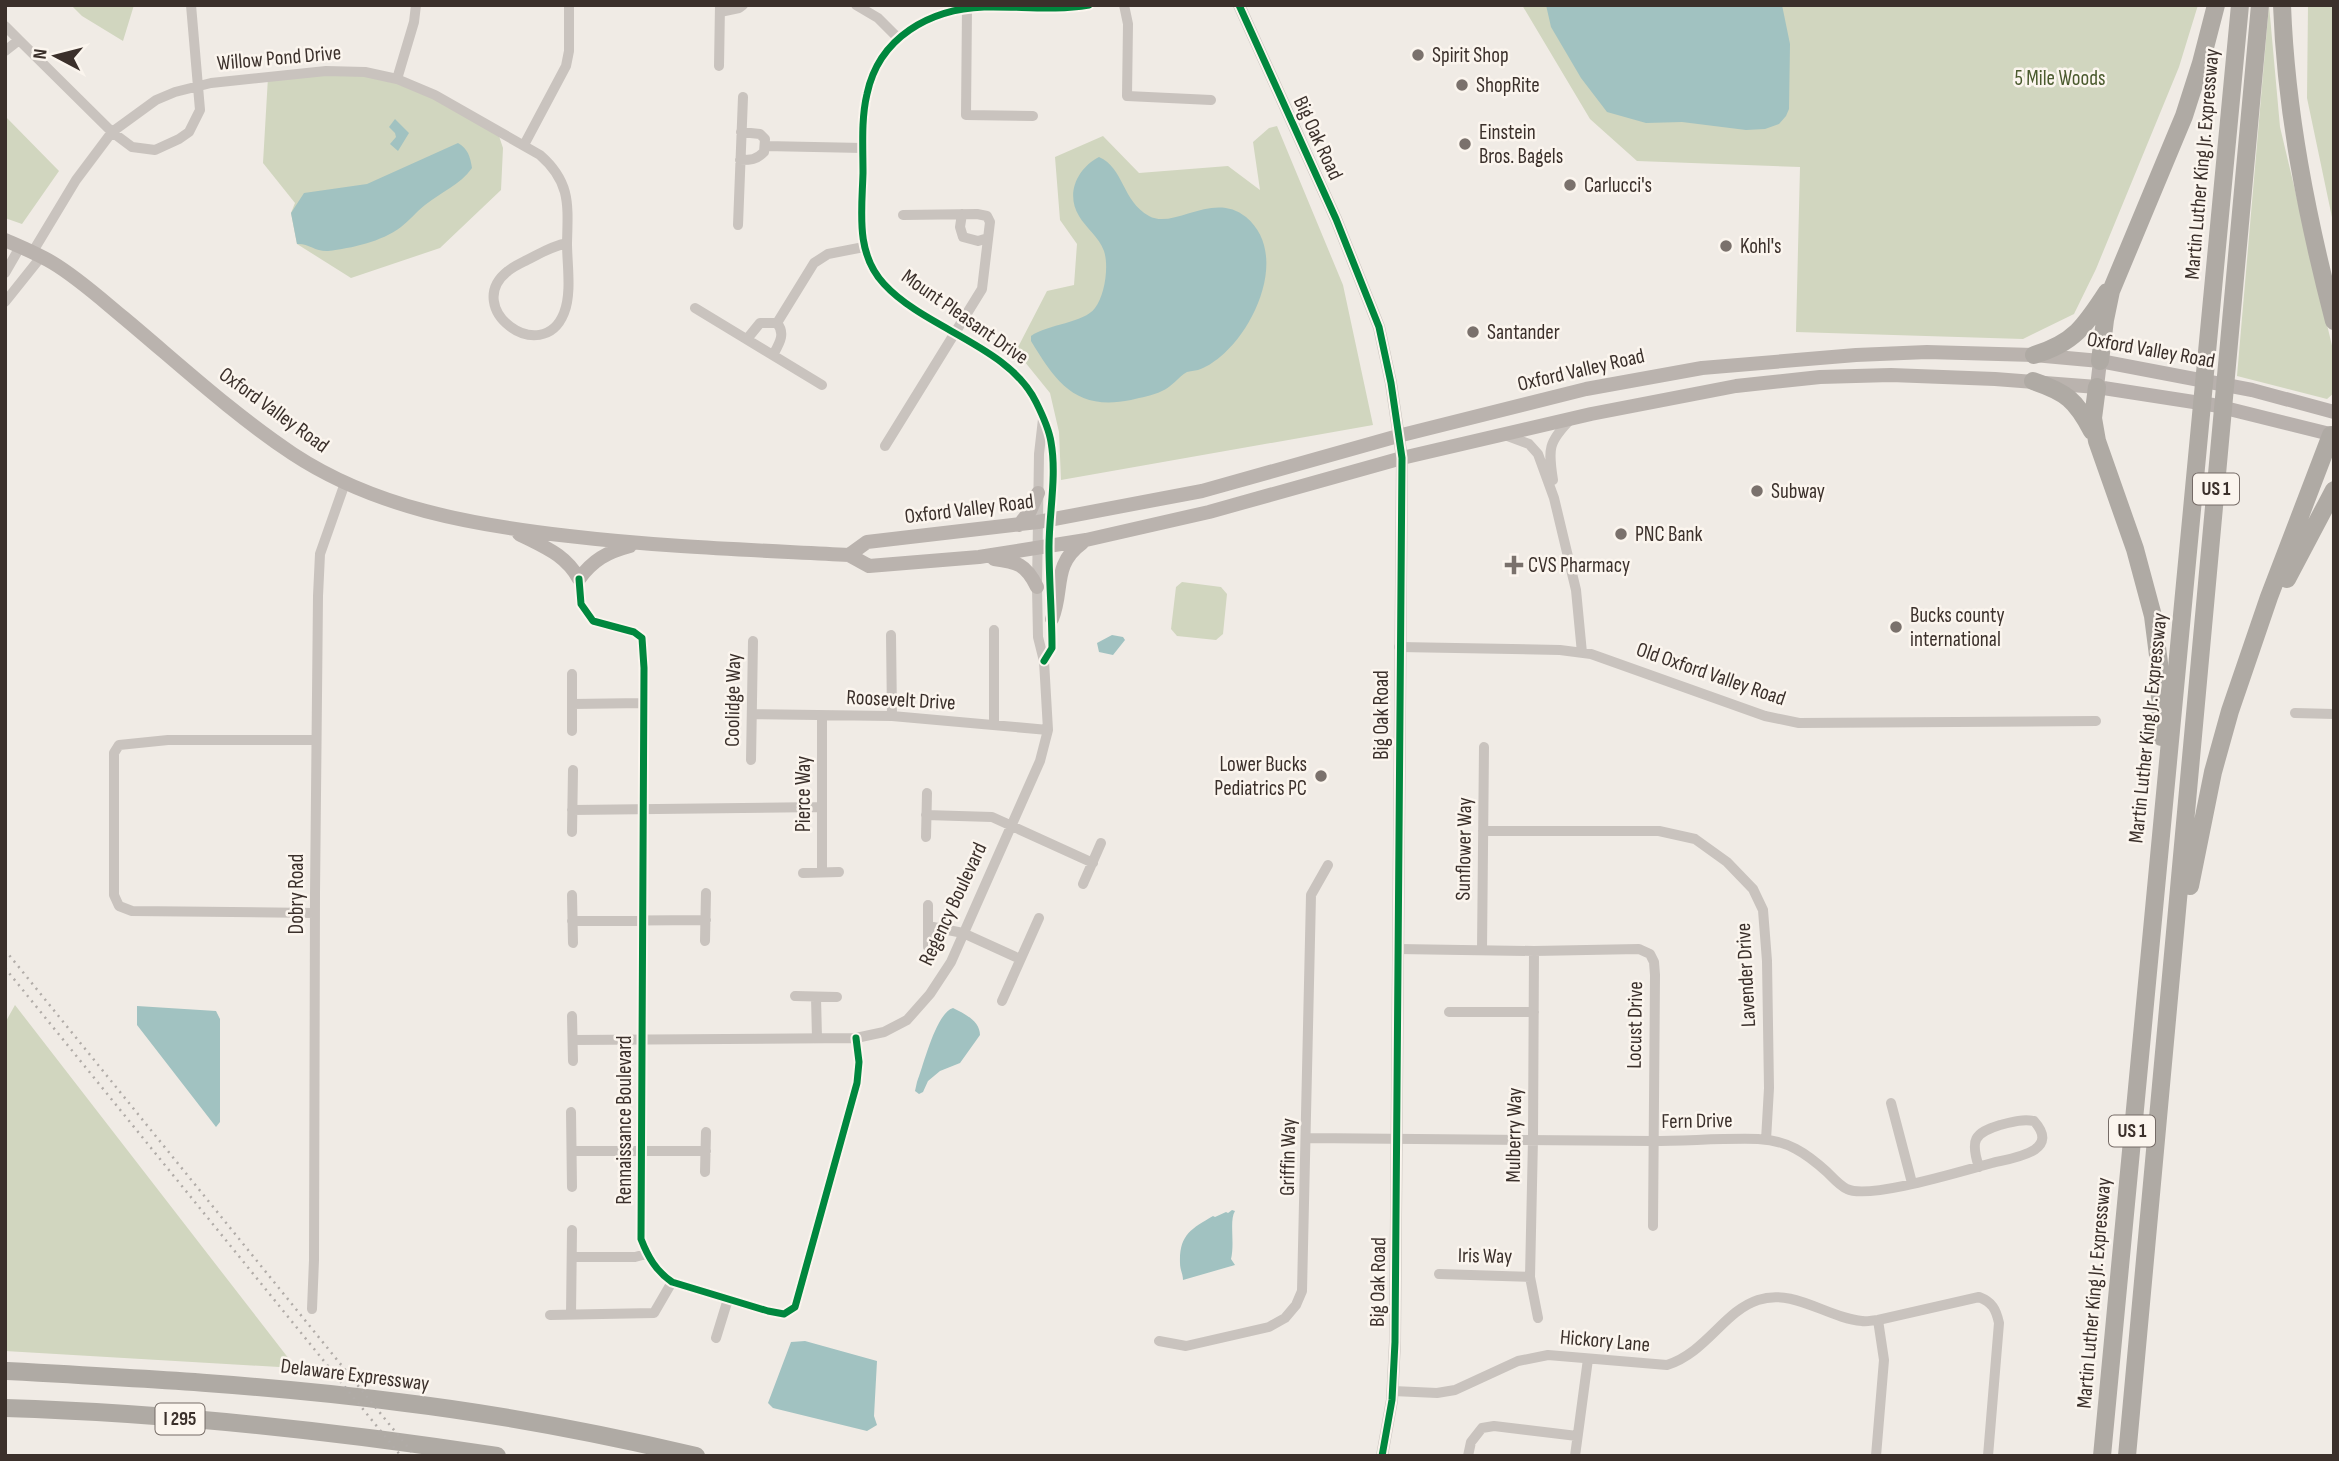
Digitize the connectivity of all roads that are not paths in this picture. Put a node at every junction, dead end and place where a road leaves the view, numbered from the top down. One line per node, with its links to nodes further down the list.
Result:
1 (191, 5): 22 (street)
2 (416, 5): 21 (street)
3 (569, 5): 28 (street)
4 (743, 5): 14 (street)
5 (856, 5): 17 (street)
6 (1089, 5): 13 (street, Mount Pleasant Drive)
7 (1124, 5): 24 (street)
8 (1238, 5): 59 (street, Big Oak Road)
9 (2216, 5): 41 (highway)
10 (2240, 5): 102 (highway, Martin Luther King Jr. Expressway / US 1)
11 (2260, 5): 135 (highway, Martin Luther King Jr. Expressway / US 1)
12 (2282, 5): 44 (highway)
13 (1034, 7): 15 (street, Mount Pleasant Drive)
14 (720, 8): 20 (street)
15 (967, 8): 17 (street, Mount Pleasant Drive); 25 (street)
16 (5, 26): 18 (street)
17 (898, 38): 30 (street, Mount Pleasant Drive)
18 (19, 40): 19 (street); 26 (street)
19 (5, 51)
20 (719, 66)
21 (397, 79): 22 (street, Willow Pond Drive); 28 (street, Willow Pond Drive)
22 (199, 85): 26 (street, Willow Pond Drive); 26 (street)
23 (743, 97): 27 (street)
24 (1211, 100)
25 (1033, 116)
26 (112, 132): 39 (street, Willow Pond Drive)
27 (741, 132): 29 (street); 31 (street)
28 (524, 145): 37 (street, Willow Pond Drive)
29 (765, 146): 30 (street); 31 (street)
30 (863, 148): 38 (street, Mount Pleasant Drive)
31 (740, 160): 34 (street)
32 (962, 214): 33 (street); 35 (street); 35 (street)
33 (903, 215)
34 (738, 225)
35 (988, 238): 46 (street)
36 (5, 240): 39 (main road, Oxford Valley Road)
37 (567, 243): 37 (street, Willow Pond Drive)
38 (864, 247): 45 (street); 46 (street, Mount Pleasant Drive)
39 (31, 252): 40 (street); 42 (street); 63 (main road, Oxford Valley Road)
40 (5, 273)
41 (2116, 277): 49 (highway); 50 (highway)
42 (5, 303)
43 (695, 307): 47 (street)
44 (2334, 321)
45 (777, 323): 47 (street); 48 (street)
46 (956, 334): 56 (street, Mount Pleasant Drive); 61 (street)
47 (747, 339): 48 (street)
48 (773, 355): 52 (street)
49 (2034, 355): 50 (main road, Oxford Valley Road); 59 (main road, Oxford Valley Road)
50 (2100, 361): 53 (main road); 54 (main road, Oxford Valley Road)
51 (2032, 381): 53 (main road, Oxford Valley Road); 55 (main road, Oxford Valley Road); 60 (highway)
52 (822, 385)
53 (2097, 387): 57 (main road, Oxford Valley Road); 60 (highway)
54 (2334, 412)
55 (1572, 418): 58 (main road, Oxford Valley Road); 66 (street)
56 (1043, 419): 65 (street, Mount Pleasant Drive); 67 (street, Mount Pleasant Drive)
57 (2333, 433): 81 (highway)
58 (1504, 434): 62 (main road, Oxford Valley Road); 66 (street)
59 (1398, 436): 62 (street, Big Oak Road); 67 (main road, Oxford Valley Road)
60 (2096, 441): 102 (highway)
61 (885, 446)
62 (1402, 458): 70 (main road, Oxford Valley Road); 82 (street, Big Oak Road)
63 (345, 483): 69 (main road, Oxford Valley Road); 97 (street, Dobry Road)
64 (2334, 490): 81 (highway)
65 (1038, 493): 67 (street, Mount Pleasant Drive); 68 (main road)
66 (1554, 498): 83 (street)
67 (1044, 521): 68 (main road, Oxford Valley Road); 72 (street, Mount Pleasant Drive)
68 (1018, 525): 73 (main road, Oxford Valley Road)
69 (509, 528): 71 (main road, Oxford Valley Road); 75 (main road)
70 (1086, 540): 72 (main road, Oxford Valley Road); 77 (main road)
71 (636, 544): 73 (main road, Oxford Valley Road); 75 (main road)
72 (1043, 547): 74 (main road, Oxford Valley Road); 76 (street, Regency Boulevard); 77 (street, Regency Boulevard)
73 (849, 555): 74 (main road, Oxford Valley Road)
74 (979, 557): 76 (main road)
75 (579, 579): 86 (street, Rennaissance Boulevard)
76 (1037, 587): 84 (street, Regency Boulevard)
77 (1052, 619): 84 (street, Regency Boulevard)
78 (995, 631): 94 (street)
79 (891, 635): 92 (street)
80 (753, 641): 89 (street, Coolidge Way)
81 (2254, 645): 135 (highway)
82 (1399, 647): 83 (street, Old Oxford Valley Road); 131 (street, Big Oak Road)
83 (1582, 653): 93 (street, Old Oxford Valley Road)
84 (1044, 661): 95 (street, Regency Boulevard)
85 (572, 674): 87 (street)
86 (644, 703): 87 (street); 104 (street, Rennaissance Boulevard)
87 (572, 704): 96 (street)
88 (2295, 713): 90 (street)
89 (752, 714): 91 (street, Roosevelt Drive); 99 (street, Coolidge Way)
90 (2334, 714)
91 (822, 716): 92 (street, Roosevelt Drive); 103 (street, Pierce Way)
92 (892, 716): 94 (street, Roosevelt Drive)
93 (2096, 721)
94 (994, 724): 95 (street, Roosevelt Drive)
95 (1048, 730): 107 (street, Regency Boulevard)
96 (572, 731)
97 (316, 740): 121 (street, Dobry Road); 121 (street)
98 (1484, 747): 108 (street, Sunflower Way)
99 (751, 760)
100 (573, 770): 105 (street)
101 (927, 793): 106 (street)
102 (2162, 806): 190 (highway, Martin Luther King Jr. Expressway / US 1)
103 (822, 807): 104 (street); 114 (street, Pierce Way)
104 (643, 809): 105 (street); 123 (street, Rennaissance Boulevard)
105 (572, 810): 109 (street)
106 (926, 815): 107 (street); 110 (street)
107 (1010, 826): 112 (street); 127 (street, Regency Boulevard)
108 (1483, 831): 132 (street, Sunflower Way); 154 (street, Lavender Drive)
109 (572, 832)
110 (926, 837)
111 (1101, 843): 112 (street)
112 (1093, 863): 117 (street)
113 (1328, 865): 151 (street, Griffin Way)
114 (822, 872): 115 (street); 116 (street)
115 (839, 872)
116 (803, 873)
117 (1083, 884)
118 (706, 893): 124 (street)
119 (572, 895): 125 (street)
120 (928, 905): 126 (street)
121 (315, 912): 171 (street, Dobry Road)
122 (1039, 918): 134 (street)
123 (643, 920): 124 (street); 125 (street); 143 (street, Rennaissance Boulevard)
124 (706, 920): 128 (street)
125 (572, 921): 129 (street)
126 (928, 926): 127 (street); 130 (street)
127 (963, 933): 134 (street); 145 (street, Regency Boulevard)
128 (705, 941)
129 (573, 943)
130 (928, 947)
131 (1398, 949): 132 (street, Locust Drive); 152 (street, Big Oak Road)
132 (1482, 950): 133 (street, Locust Drive)
133 (1534, 951): 141 (street, Mulberry Way); 155 (street, Locust Drive)
134 (1020, 959): 139 (street)
135 (2172, 972): 191 (highway, Martin Luther King Jr. Expressway / US 1)
136 (795, 996): 137 (street)
137 (816, 997): 138 (street); 144 (street)
138 (837, 997)
139 (1002, 1001)
140 (1449, 1012): 141 (street)
141 (1534, 1013): 153 (street, Mulberry Way)
142 (572, 1016): 146 (street)
143 (642, 1038): 144 (street, Regency Boulevard); 146 (street, Regency Boulevard); 157 (street, Rennaissance Boulevard)
144 (817, 1038): 145 (street, Regency Boulevard)
145 (856, 1038): 170 (street)
146 (573, 1040): 147 (street)
147 (573, 1061)
148 (1891, 1103): 161 (street)
149 (571, 1112): 156 (street)
150 (706, 1132): 158 (street)
151 (1307, 1138): 152 (street, Fern Drive); 177 (street, Griffin Way)
152 (1397, 1138): 153 (street, Fern Drive); 180 (street, Big Oak Road)
153 (1534, 1139): 155 (street, Fern Drive); 168 (street, Mulberry Way)
154 (1766, 1140): 155 (street, Fern Drive); 161 (street, Fern Drive)
155 (1653, 1141): 163 (street, Locust Drive)
156 (572, 1151): 157 (street); 162 (street)
157 (642, 1151): 158 (street); 165 (street, Rennaissance Boulevard)
158 (706, 1151): 160 (street)
159 (1979, 1167): 159 (street, Fern Drive); 161 (street, Fern Drive)
160 (705, 1172)
161 (1912, 1183)
162 (572, 1187)
163 (1653, 1226)
164 (572, 1230): 166 (street)
165 (646, 1254): 166 (street); 169 (street)
166 (572, 1257): 173 (street)
167 (1439, 1274): 168 (street, Iris Way)
168 (1530, 1277): 174 (street, Mulberry Way)
169 (672, 1282): 170 (street); 173 (street)
170 (728, 1299): 176 (street)
171 (312, 1309)
172 (550, 1315): 173 (street)
173 (571, 1315)
174 (1538, 1318)
175 (1878, 1320): 178 (street, Hickory Lane); 188 (street); 189 (street, Hickory Lane)
176 (716, 1338)
177 (1160, 1341)
178 (1588, 1359): 180 (street, Hickory Lane); 182 (street)
179 (5, 1371): 184 (highway, Delaware Expressway / I 295)
180 (1393, 1391): 185 (street, Big Oak Road)
181 (5, 1408): 183 (highway, I 295)
182 (1577, 1436): 186 (street); 187 (street)
183 (497, 1456)
184 (696, 1456)
185 (1382, 1456)
186 (1468, 1456)
187 (1575, 1456)
188 (1876, 1456)
189 (1988, 1456)
190 (2102, 1456)
191 (2127, 1456)

